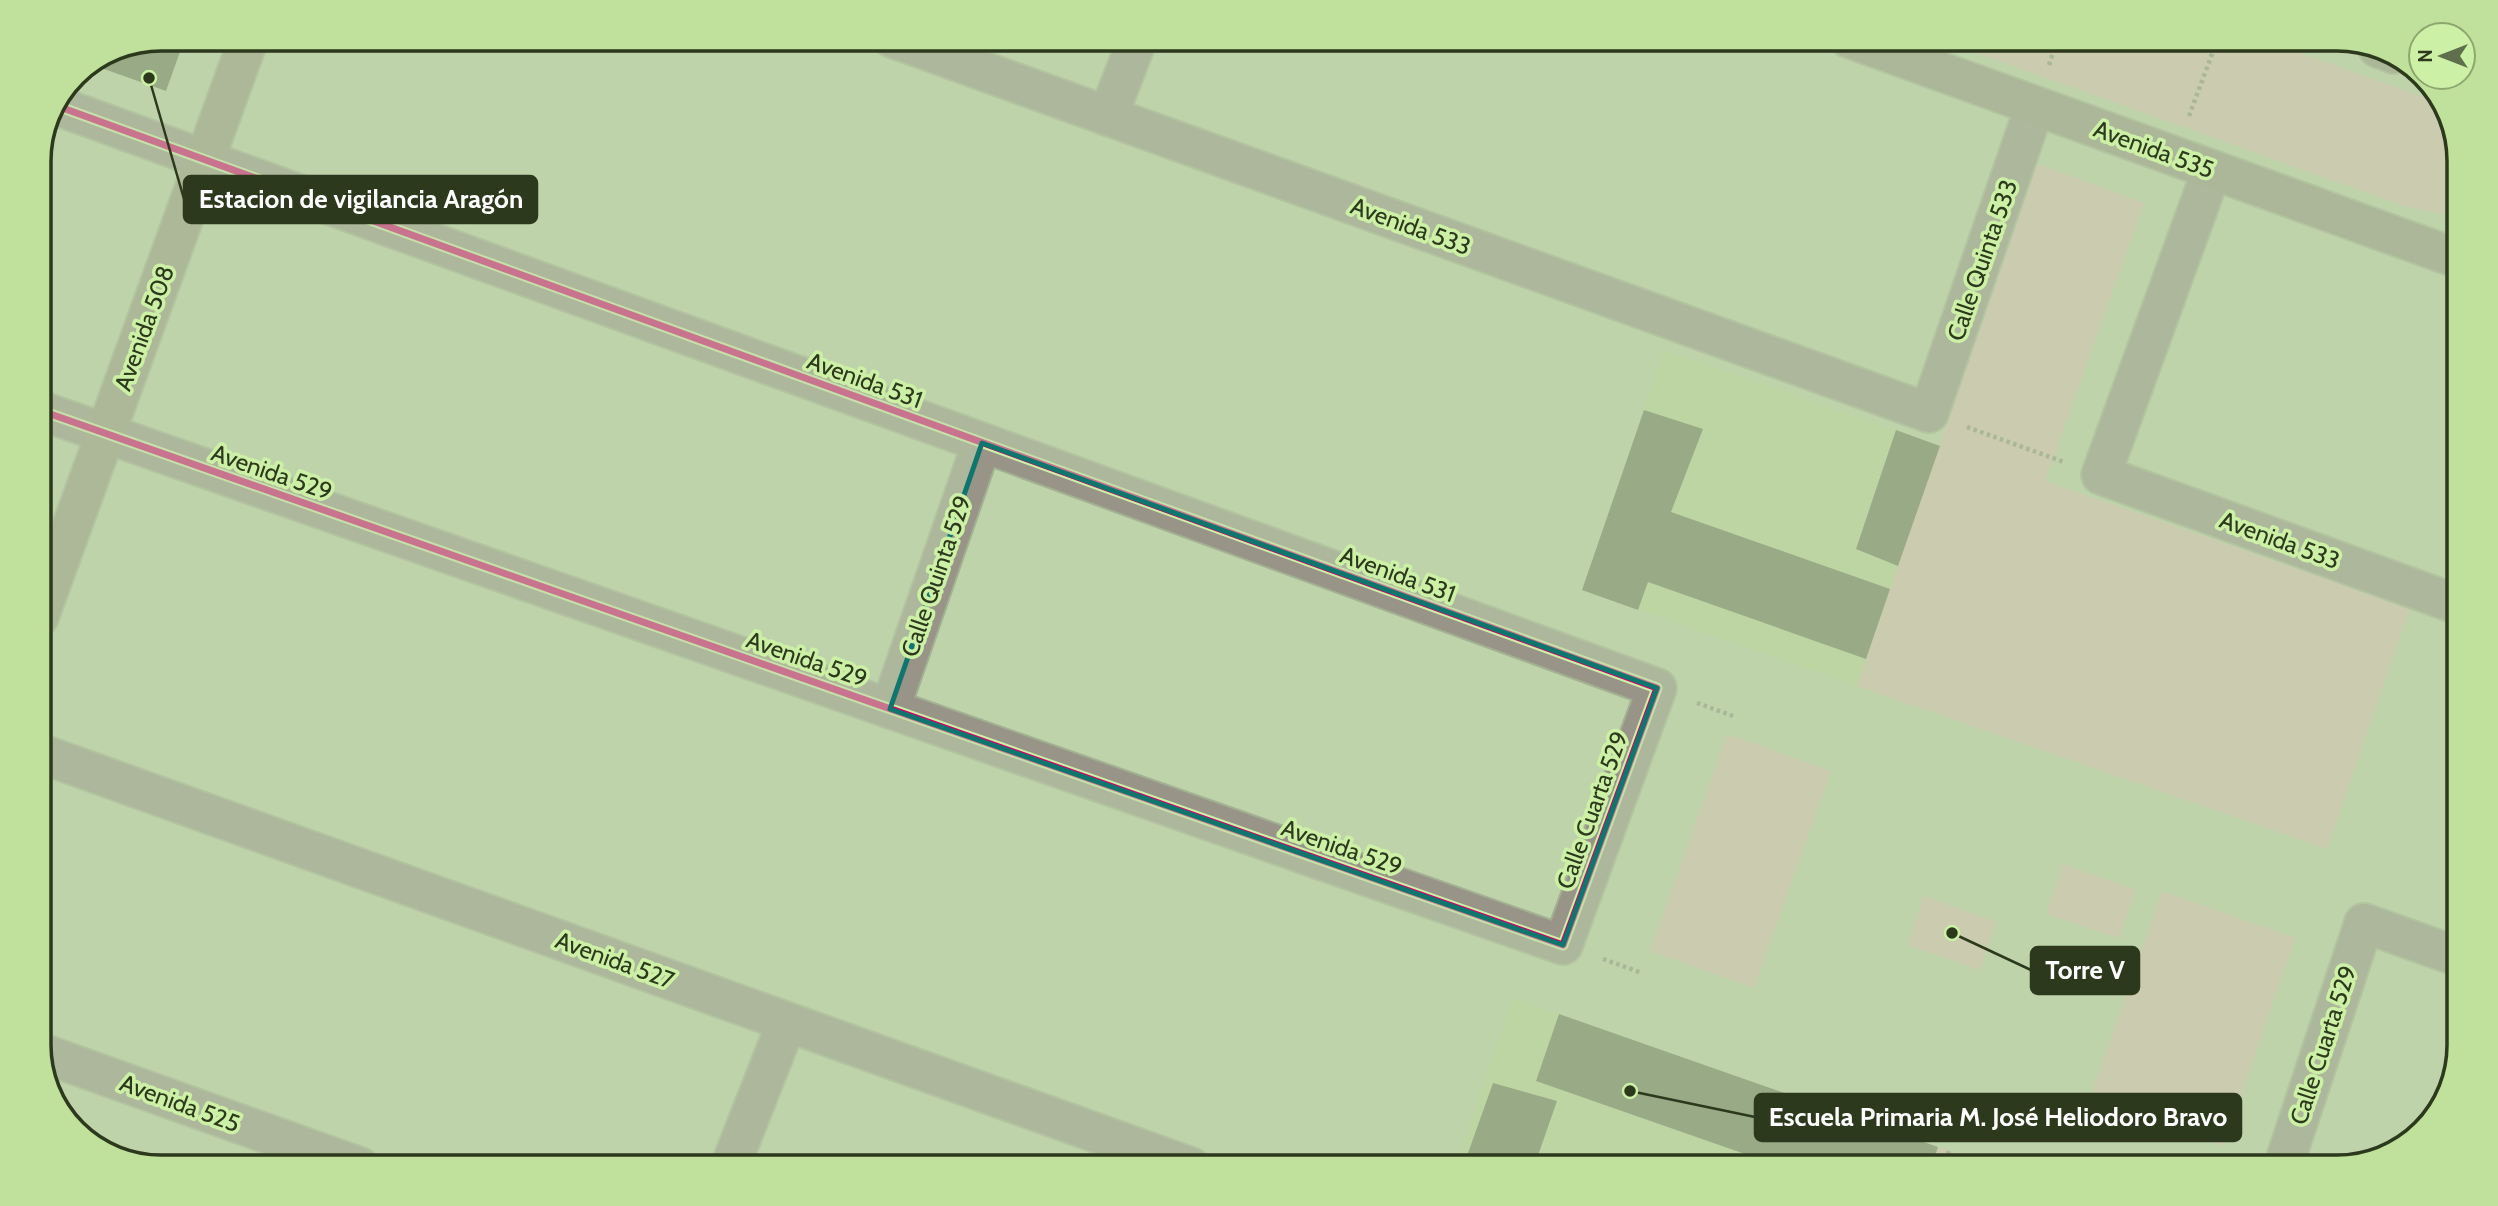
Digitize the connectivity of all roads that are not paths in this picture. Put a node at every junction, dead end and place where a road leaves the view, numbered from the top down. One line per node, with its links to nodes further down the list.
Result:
1 (243, 51): 8 (main road, Avenida 508)
2 (928, 51): 7 (street, Avenida 533)
3 (1133, 51): 7 (street)
4 (1884, 51): 5 (street, Avenida 535)
5 (2035, 106): 9 (street, Avenida 535); 11 (street, Calle Quinta 533)
6 (64, 109): 8 (street, Avenida 531)
7 (1108, 116): 11 (street, Avenida 533)
8 (204, 160): 13 (main road, Avenida 508); 14 (street, Avenida 531)
9 (2212, 170): 10 (street, Avenida 535); 16 (street, Avenida 533)
10 (2447, 255)
11 (1929, 413)
12 (51, 414): 13 (street, Avenida 529)
13 (106, 434): 15 (main road, Avenida 508); 18 (street, Avenida 529)
14 (982, 443): 17 (street, Avenida 531); 18 (street, Calle Quinta 529)
15 (51, 584)
16 (2447, 601)
17 (1657, 688): 20 (street, Calle Cuarta 529)
18 (890, 709): 20 (street, Avenida 529)
19 (51, 757): 22 (street, Avenida 527)
20 (1563, 945)
21 (2447, 953): 27 (street, Calle Cuarta 529)
22 (787, 1022): 25 (street); 26 (street, Avenida 527)
23 (52, 1057): 24 (street, Avenida 525)
24 (327, 1155)
25 (735, 1155)
26 (1158, 1155)
27 (2287, 1155)

